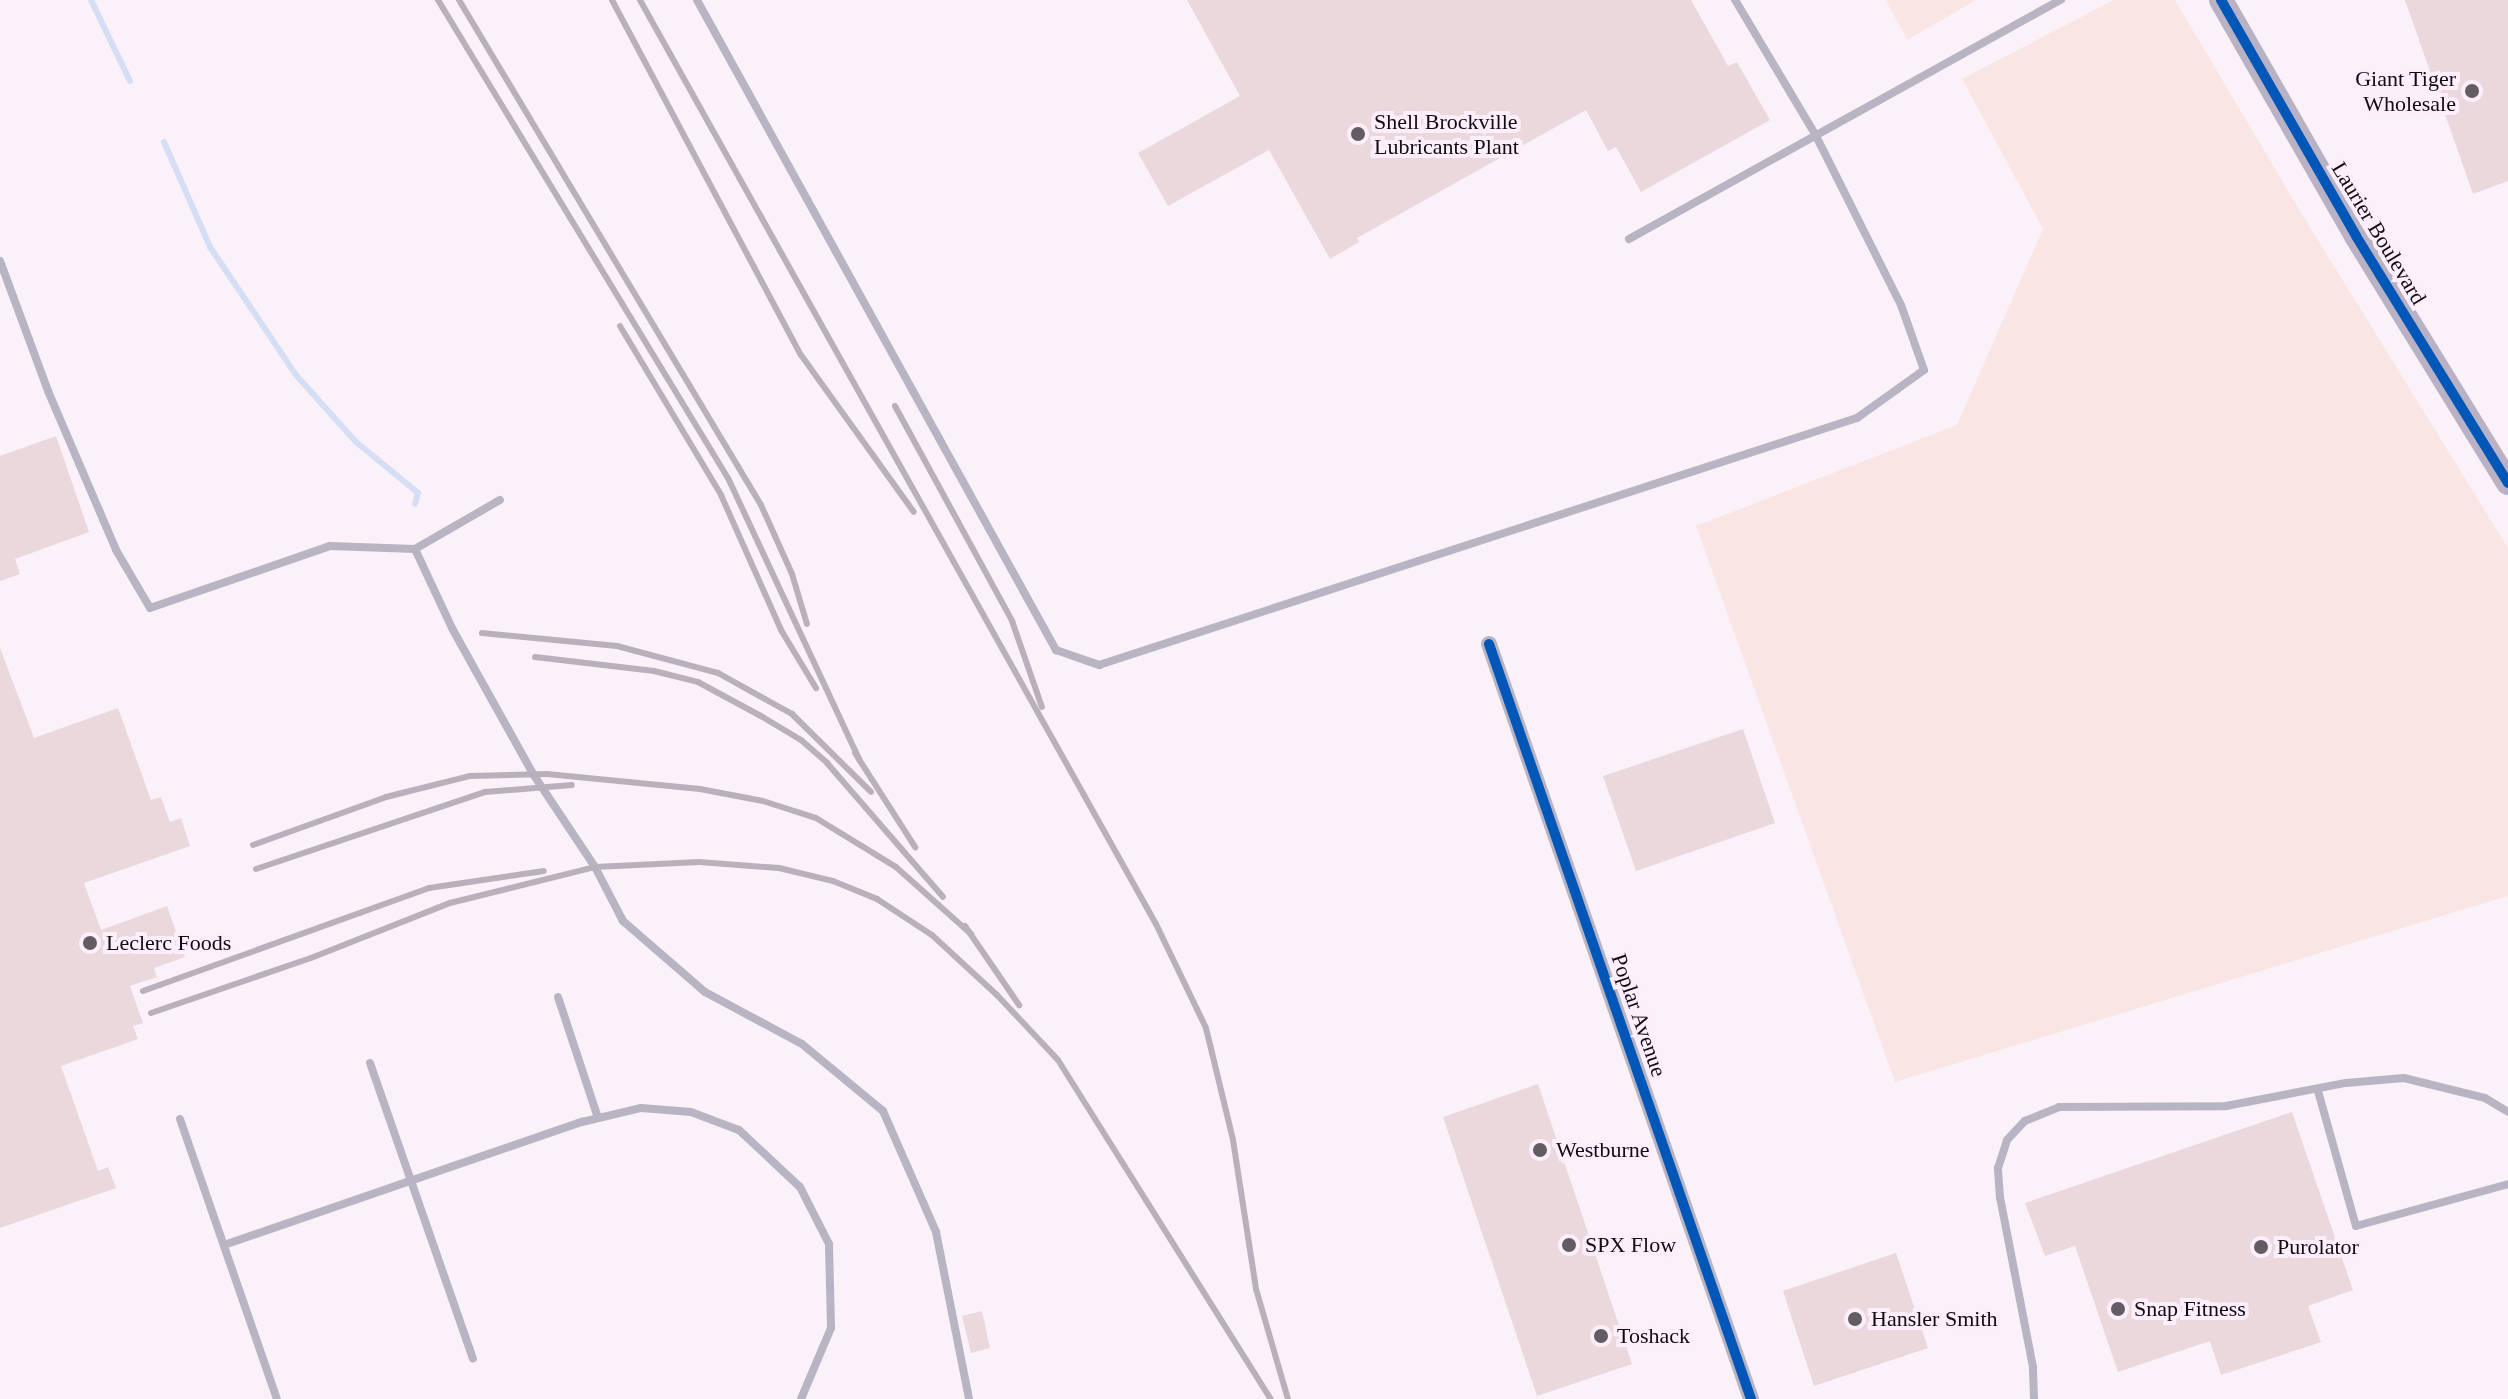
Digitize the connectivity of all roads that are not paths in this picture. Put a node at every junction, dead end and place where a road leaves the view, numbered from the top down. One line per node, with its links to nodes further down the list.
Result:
1 (697, 0): 5 (lane)
2 (1735, 0): 5 (lane)
3 (2061, 0): 5 (lane)
4 (2221, 0): 8 (street, Laurier Boulevard)
5 (1815, 134): 6 (lane)
6 (1629, 239)
7 (0, 261): 10 (lane)
8 (2508, 483)
9 (500, 500): 10 (lane)
10 (415, 549): 24 (lane)
11 (1489, 644): 25 (street, Poplar Avenue)
12 (558, 997): 16 (lane)
13 (370, 1063): 18 (lane)
14 (2318, 1091): 15 (lane); 19 (lane); 26 (lane)
15 (2508, 1112)
16 (598, 1118): 18 (lane); 23 (lane)
17 (180, 1119): 20 (lane)
18 (411, 1180): 20 (lane); 21 (lane)
19 (2508, 1184)
20 (224, 1245): 22 (lane)
21 (473, 1359)
22 (277, 1399)
23 (801, 1399)
24 (969, 1399)
25 (1751, 1399)
26 (2034, 1399)

